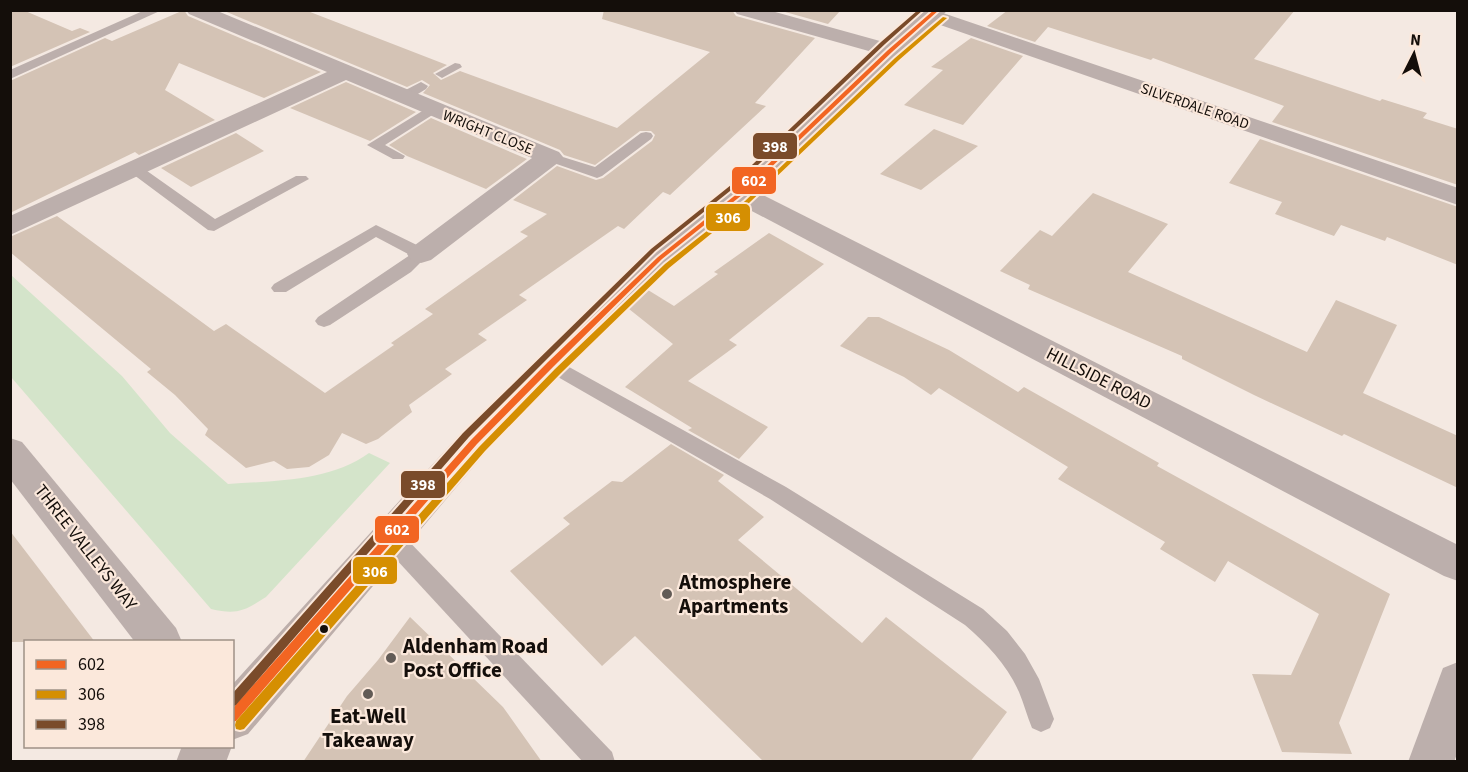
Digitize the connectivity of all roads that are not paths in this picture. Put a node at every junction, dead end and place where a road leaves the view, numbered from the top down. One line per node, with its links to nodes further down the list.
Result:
1 (156, 10): 9 (lane)
2 (196, 10): 7 (street, WRIGHT CLOSE)
3 (744, 10): 5 (street)
4 (936, 13): 5 (main road); 17 (street, SILVERDALE ROAD)
5 (891, 51): 16 (main road)
6 (455, 67): 8 (lane)
7 (343, 73): 10 (street, WRIGHT CLOSE); 14 (street)
8 (442, 74)
9 (10, 75)
10 (432, 109): 12 (lane); 13 (street, WRIGHT CLOSE)
11 (646, 136): 13 (lane)
12 (398, 156)
13 (550, 157): 19 (street, WRIGHT CLOSE)
14 (135, 169): 15 (lane); 18 (street)
15 (301, 179)
16 (740, 194): 22 (main road); 25 (street, HILLSIDE ROAD)
17 (1458, 197)
18 (10, 227)
19 (421, 254): 20 (lane); 21 (lane)
20 (280, 288)
21 (324, 321)
22 (551, 364): 24 (main road); 29 (lane)
23 (10, 452): 26 (street, THREE VALLEYS WAY)
24 (390, 537): 28 (main road); 32 (lane)
25 (1458, 564)
26 (159, 640)
27 (1458, 682): 33 (street)
28 (234, 713)
29 (1041, 718)
30 (209, 748): 31 (main road)
31 (199, 762)
32 (602, 762)
33 (1431, 762)

